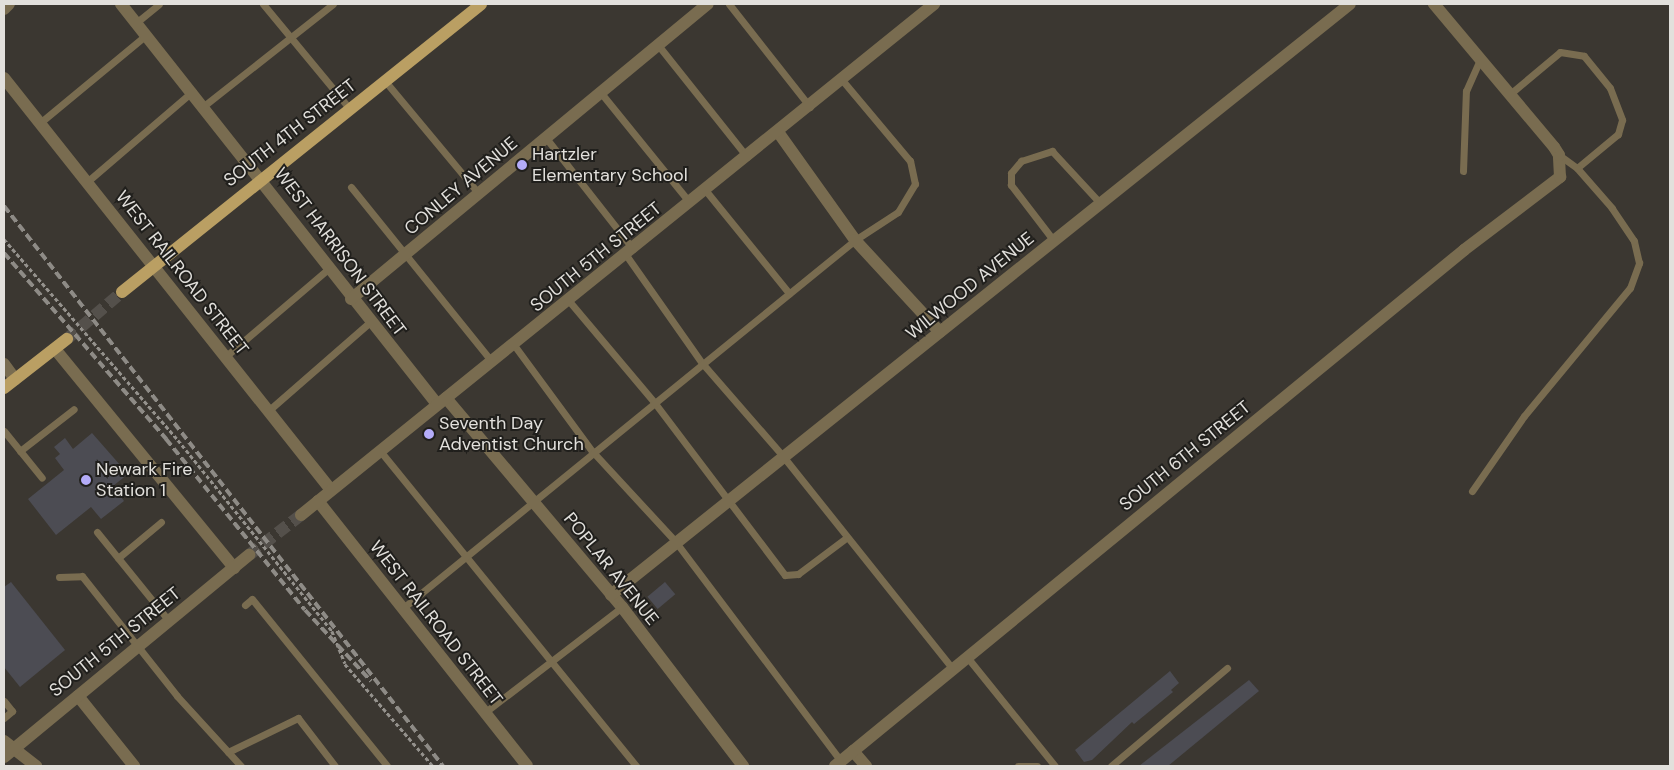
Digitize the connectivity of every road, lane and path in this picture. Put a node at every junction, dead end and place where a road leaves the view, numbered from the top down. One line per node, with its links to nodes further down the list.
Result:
1 (10, 4): 12 (street)
2 (122, 4): 13 (street, WEST HARRISON STREET)
3 (159, 4): 13 (lane)
4 (263, 4): 15 (lane)
5 (333, 4): 15 (lane)
6 (480, 4): 19 (main road, SOUTH 4TH STREET)
7 (708, 4): 16 (street, CONLEY AVENUE)
8 (729, 4): 25 (lane)
9 (934, 4): 20 (street, SOUTH 5TH STREET)
10 (1350, 4): 39 (street, WILWOOD AVENUE)
11 (1434, 4): 17 (street)
12 (4, 9)
13 (137, 22): 14 (street, WEST HARRISON STREET)
14 (146, 35): 21 (street, WEST HARRISON STREET); 27 (lane)
15 (292, 37): 24 (lane); 26 (lane)
16 (658, 46): 22 (street, CONLEY AVENUE); 31 (lane)
17 (1480, 60): 23 (street); 33 (lane)
18 (4, 78): 27 (street, WEST RAILROAD STREET)
19 (385, 80): 26 (main road, SOUTH 4TH STREET); 38 (lane)
20 (842, 80): 25 (street, SOUTH 5TH STREET); 42 (lane)
21 (194, 91): 24 (street, WEST HARRISON STREET); 35 (lane)
22 (601, 92): 29 (street, CONLEY AVENUE); 40 (lane)
23 (1510, 94): 30 (street); 32 (lane)
24 (205, 105): 34 (street, WEST HARRISON STREET)
25 (810, 107): 28 (street, SOUTH 5TH STREET)
26 (350, 109): 34 (main road, SOUTH 4TH STREET)
27 (41, 122): 35 (street, WEST RAILROAD STREET)
28 (778, 132): 31 (street, SOUTH 5TH STREET); 42 (street)
29 (546, 138): 38 (street, CONLEY AVENUE); 44 (lane)
30 (1559, 155): 32 (lane); 94 (street, SOUTH 6TH STREET)
31 (748, 157): 37 (street, SOUTH 5TH STREET)
32 (1577, 168): 74 (lane)
33 (1464, 171)
34 (262, 178): 46 (main road, SOUTH 4TH STREET); 47 (street, WEST HARRISON STREET)
35 (88, 181): 46 (street, WEST RAILROAD STREET)
36 (351, 187): 45 (lane)
37 (706, 191): 40 (street, SOUTH 5TH STREET); 49 (lane)
38 (478, 194): 45 (street, CONLEY AVENUE)
39 (1100, 203): 43 (street, WILWOOD AVENUE); 43 (lane)
40 (690, 204): 44 (street, SOUTH 5TH STREET)
41 (4, 239): 113 (path)
42 (855, 240): 49 (lane); 53 (street)
43 (1054, 240): 53 (street, WILWOOD AVENUE)
44 (630, 252): 51 (street, SOUTH 5TH STREET); 59 (lane)
45 (404, 255): 50 (street, CONLEY AVENUE); 58 (lane)
46 (153, 265): 48 (main road, SOUTH 4TH STREET); 57 (street, WEST RAILROAD STREET)
47 (328, 269): 50 (street, WEST HARRISON STREET); 57 (lane)
48 (122, 292)
49 (789, 293): 59 (lane)
50 (352, 299): 52 (street, WEST HARRISON STREET)
51 (569, 301): 55 (street, SOUTH 5TH STREET); 64 (lane)
52 (370, 322): 63 (street, WEST HARRISON STREET); 66 (lane)
53 (940, 332): 71 (street, WILWOOD AVENUE)
54 (68, 339): 56 (main road)
55 (514, 345): 58 (street, SOUTH 5TH STREET); 69 (lane)
56 (55, 349): 61 (main road); 86 (street)
57 (225, 357): 66 (street, WEST RAILROAD STREET)
58 (492, 362): 63 (street, SOUTH 5TH STREET)
59 (702, 363): 64 (lane); 71 (lane)
60 (4, 364): 61 (street)
61 (15, 379): 62 (main road)
62 (4, 388)
63 (442, 401): 70 (street, SOUTH 5TH STREET); 75 (street, POPLAR AVENUE)
64 (654, 402): 69 (lane); 76 (lane)
65 (74, 409): 68 (lane)
66 (268, 411): 73 (street, WEST RAILROAD STREET)
67 (4, 430): 68 (lane)
68 (20, 451): 72 (lane)
69 (592, 451): 75 (lane); 82 (lane)
70 (381, 452): 73 (street, SOUTH 5TH STREET); 84 (lane)
71 (782, 455): 76 (street, WILWOOD AVENUE); 81 (lane)
72 (42, 478)
73 (332, 490): 77 (street, SOUTH 5TH STREET)
74 (1472, 491)
75 (532, 500): 84 (lane); 88 (street, POPLAR AVENUE)
76 (729, 500): 81 (lane); 82 (street, WILWOOD AVENUE)
77 (318, 501): 78 (street, SOUTH 5TH STREET); 91 (street, WEST RAILROAD STREET)
78 (301, 515)
79 (161, 522): 85 (lane)
80 (97, 532): 85 (lane)
81 (846, 538): 97 (lane)
82 (675, 542): 88 (street, WILWOOD AVENUE); 107 (lane)
83 (249, 555): 86 (street, SOUTH 5TH STREET)
84 (467, 555): 91 (lane); 95 (lane)
85 (118, 558): 92 (lane)
86 (234, 568): 92 (street, SOUTH 5TH STREET)
87 (59, 577): 93 (lane)
88 (611, 595): 90 (street, POPLAR AVENUE)
89 (245, 605): 112 (lane)
90 (622, 607): 95 (lane); 116 (street, POPLAR AVENUE)
91 (403, 608): 100 (street, WEST RAILROAD STREET)
92 (169, 621): 93 (street, SOUTH 5TH STREET)
93 (137, 647): 98 (street, SOUTH 5TH STREET); 105 (lane)
94 (967, 657): 97 (street, SOUTH 6TH STREET); 120 (lane)
95 (551, 659): 100 (lane); 115 (lane)
96 (1227, 668): 121 (lane)
97 (953, 669): 104 (street, SOUTH 6TH STREET)
98 (78, 696): 103 (street, SOUTH 5TH STREET); 109 (street)
99 (4, 701): 101 (lane)
100 (484, 713): 114 (street, WEST RAILROAD STREET)
101 (4, 718)
102 (4, 741): 103 (street)
103 (15, 748): 106 (street, SOUTH 5TH STREET); 108 (street)
104 (853, 751): 107 (street, SOUTH 6TH STREET); 117 (street)
105 (228, 752): 110 (lane); 111 (lane)
106 (4, 757)
107 (838, 764)
108 (36, 766)
109 (134, 766)
110 (241, 766)
111 (335, 766)
112 (386, 766)
113 (433, 766)
114 (527, 766)
115 (636, 766)
116 (743, 766)
117 (866, 766)
118 (1018, 766): 119 (lane)
119 (1036, 766)
120 (1055, 766)
121 (1111, 766)

